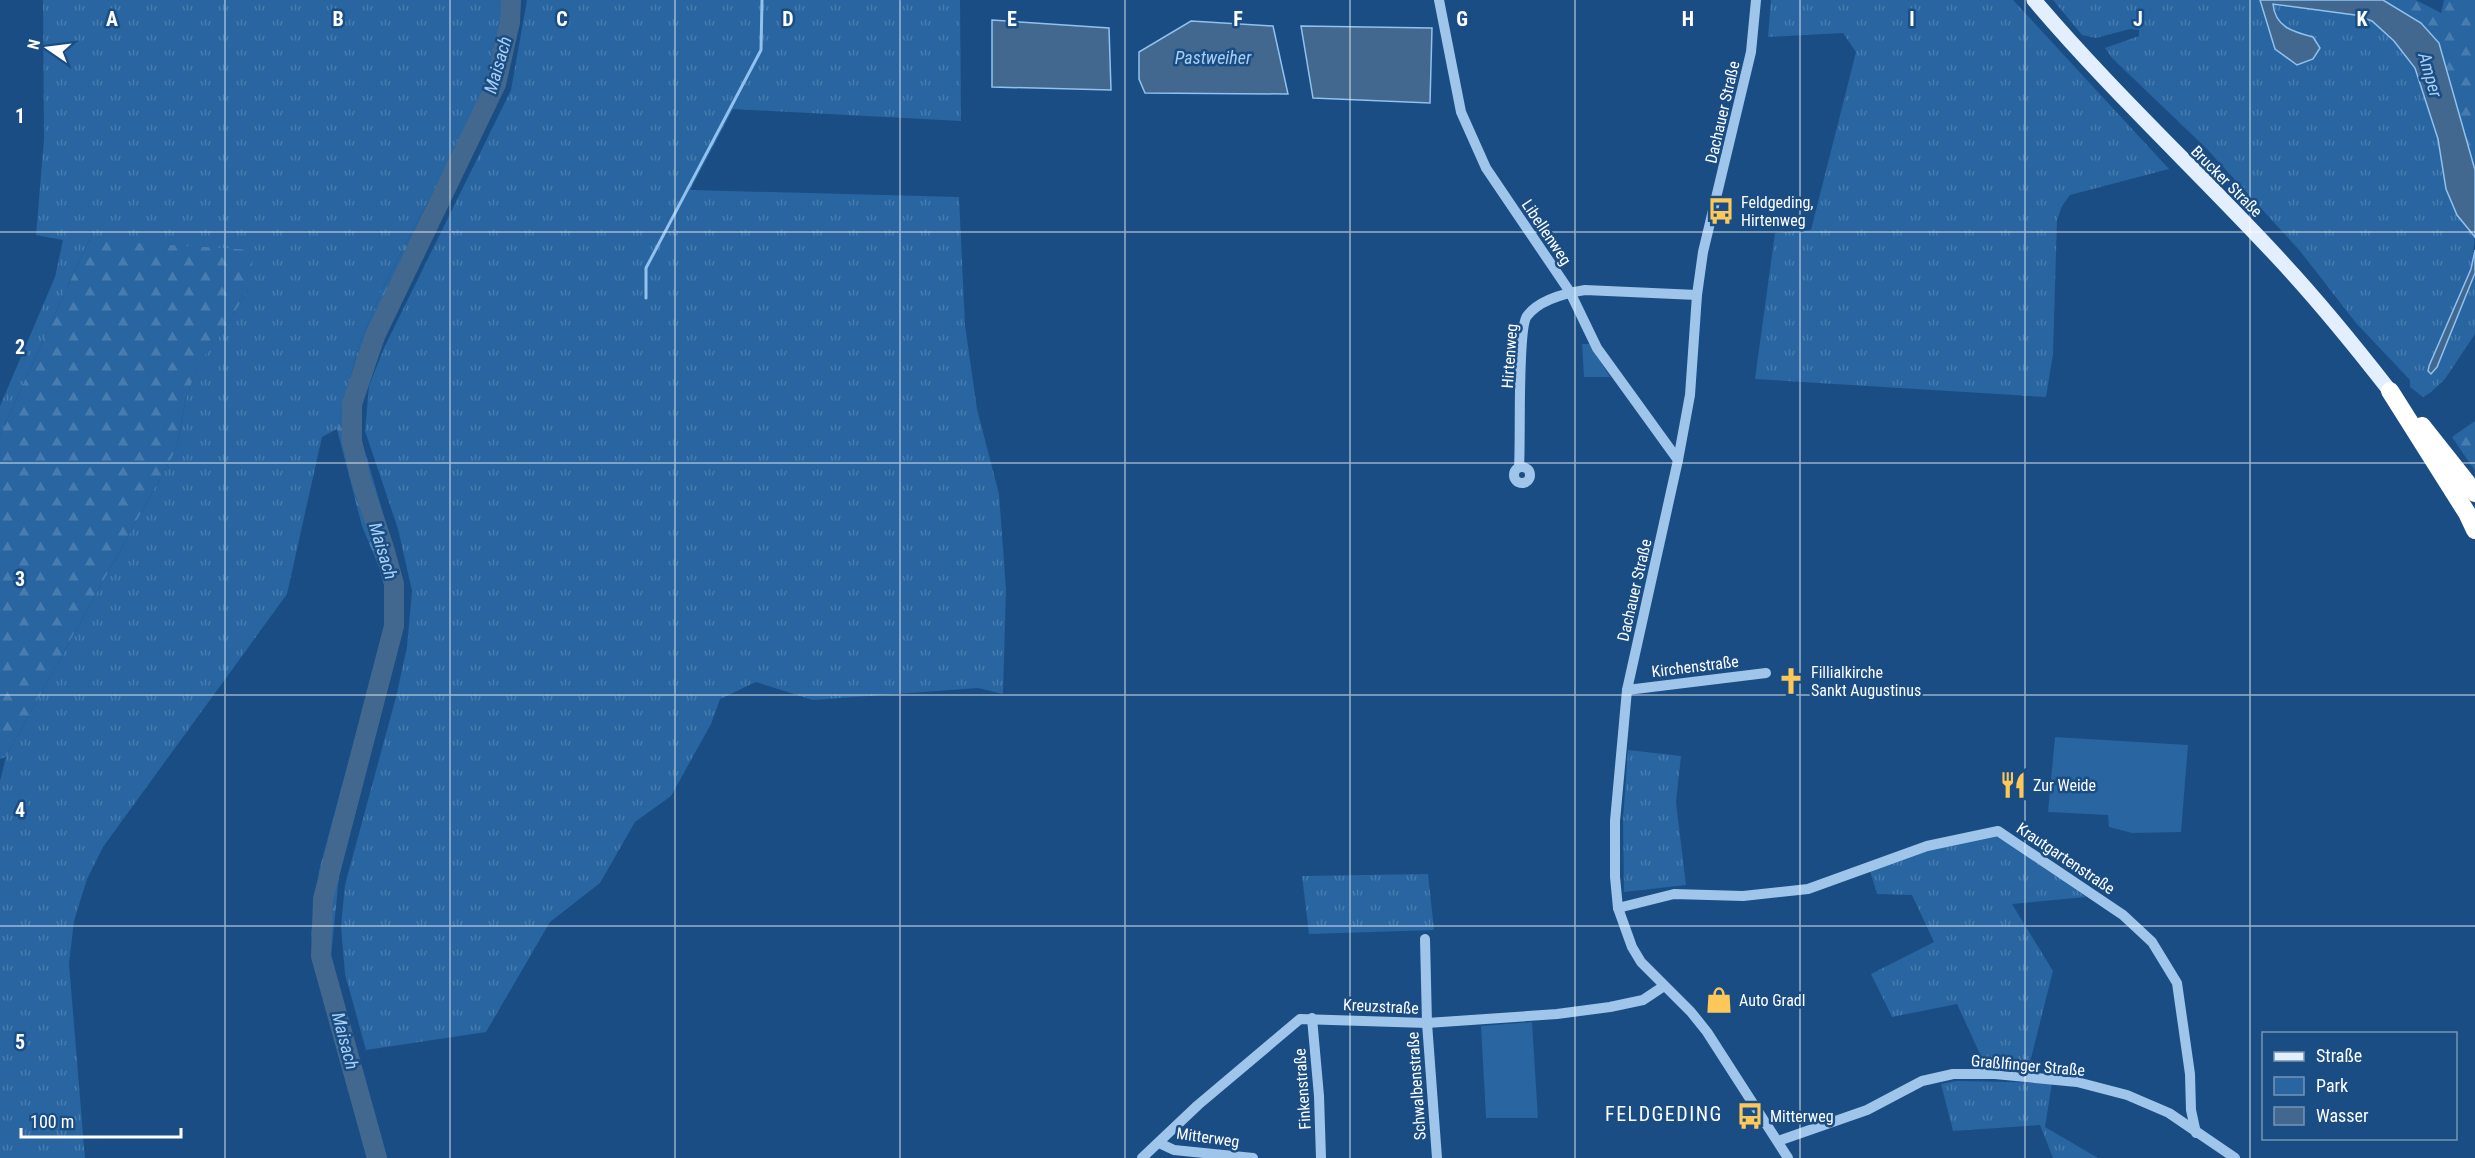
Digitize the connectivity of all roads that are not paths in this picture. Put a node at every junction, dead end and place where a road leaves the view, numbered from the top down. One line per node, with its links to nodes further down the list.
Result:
1 (1439, 0): 4 (street, Libellenweg)
2 (1756, 0): 5 (street, Dachauer Straße)
3 (2034, 0): 6 (main road, Brucker Straße)
4 (1570, 292): 5 (street, Hirtenweg); 7 (street, Libellenweg); 8 (street, Hirtenweg)
5 (1697, 295): 7 (street, Dachauer Straße)
6 (2390, 391): 9 (highway); 10 (highway)
7 (1678, 460): 12 (street, Dachauer Straße)
8 (1520, 467)
9 (2475, 493)
10 (2475, 530)
11 (1766, 673): 12 (street, Kirchenstraße)
12 (1627, 690): 13 (street, Dachauer Straße)
13 (1618, 908): 15 (street, Dachauer Straße); 18 (street, Krautgartenstraße)
14 (1425, 939): 17 (street, Schwalbenstraße)
15 (1664, 986): 17 (street, Kreuzstraße); 19 (street, Dachauer Straße)
16 (1312, 1018): 17 (street, Kreuzstraße); 20 (street, Kreuzstraße); 23 (street, Finkenstraße)
17 (1427, 1023): 24 (street, Schwalbenstraße)
18 (2196, 1133): 19 (street, Graßlfinger Straße); 26 (street, Graßlfinger Straße)
19 (1778, 1142): 25 (street, Dachauer Straße)
20 (1160, 1143): 21 (street, Kreuzstraße); 22 (street, Mitterweg)
21 (1142, 1158)
22 (1253, 1158)
23 (1321, 1158)
24 (1437, 1158)
25 (1788, 1158)
26 (2235, 1158)

